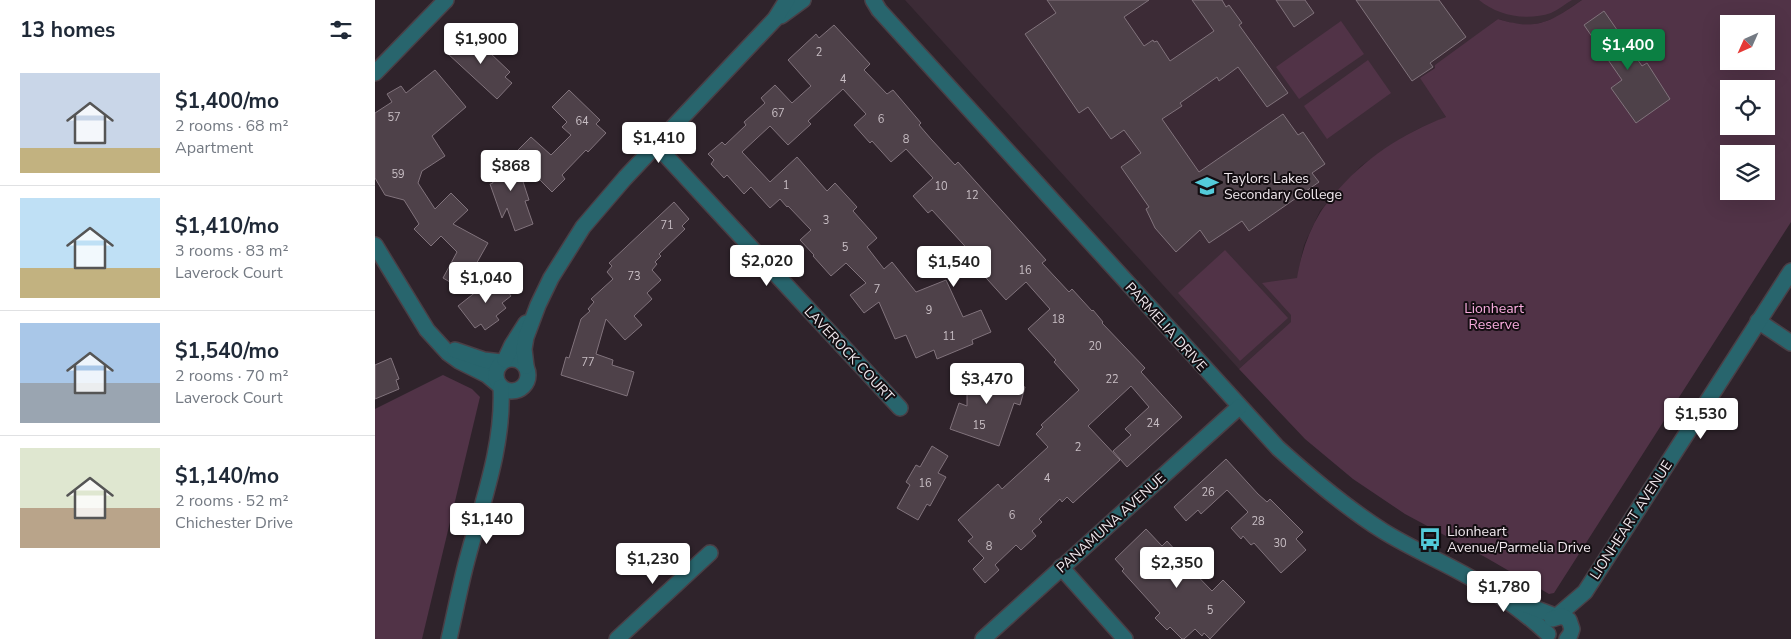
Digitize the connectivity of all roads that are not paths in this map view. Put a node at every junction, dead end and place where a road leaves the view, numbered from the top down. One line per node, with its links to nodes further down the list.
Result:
1 (446, 0): 7 (street)
2 (787, 0): 6 (street)
3 (803, 0): 6 (street)
4 (865, 0): 5 (street, PARMELIA DRIVE)
5 (876, 5): 19 (street, PARMELIA DRIVE)
6 (775, 19): 8 (street)
7 (375, 73)
8 (656, 146): 11 (street); 20 (street, LAVEROCK COURT)
9 (375, 244): 13 (street)
10 (1791, 271): 12 (street, LIONHEART AVENUE)
11 (538, 305): 15 (street); 16 (street)
12 (1758, 321): 14 (street); 24 (street, LIONHEART AVENUE)
13 (436, 339): 15 (street); 17 (street)
14 (1791, 343)
15 (503, 361): 16 (street); 17 (street)
16 (526, 366): 18 (street)
17 (500, 386): 18 (street); 21 (street)
18 (523, 386): 21 (street)
19 (1239, 407): 23 (street, PANAMUNA AVENUE); 25 (street, PARMELIA DRIVE)
20 (899, 408)
21 (497, 445): 29 (street)
22 (710, 553): 30 (street)
23 (1061, 567): 31 (street, PANAMUNA AVENUE); 32 (street)
24 (1585, 592): 26 (street, LIONHEART AVENUE); 27 (street, LIONHEART AVENUE)
25 (1496, 593): 26 (street, PARMELIA DRIVE); 28 (street, PARMELIA DRIVE)
26 (1557, 616): 27 (street, PARMELIA DRIVE); 28 (street)
27 (1573, 633)
28 (1550, 636)
29 (449, 639)
30 (617, 639)
31 (983, 639)
32 (1125, 639)

